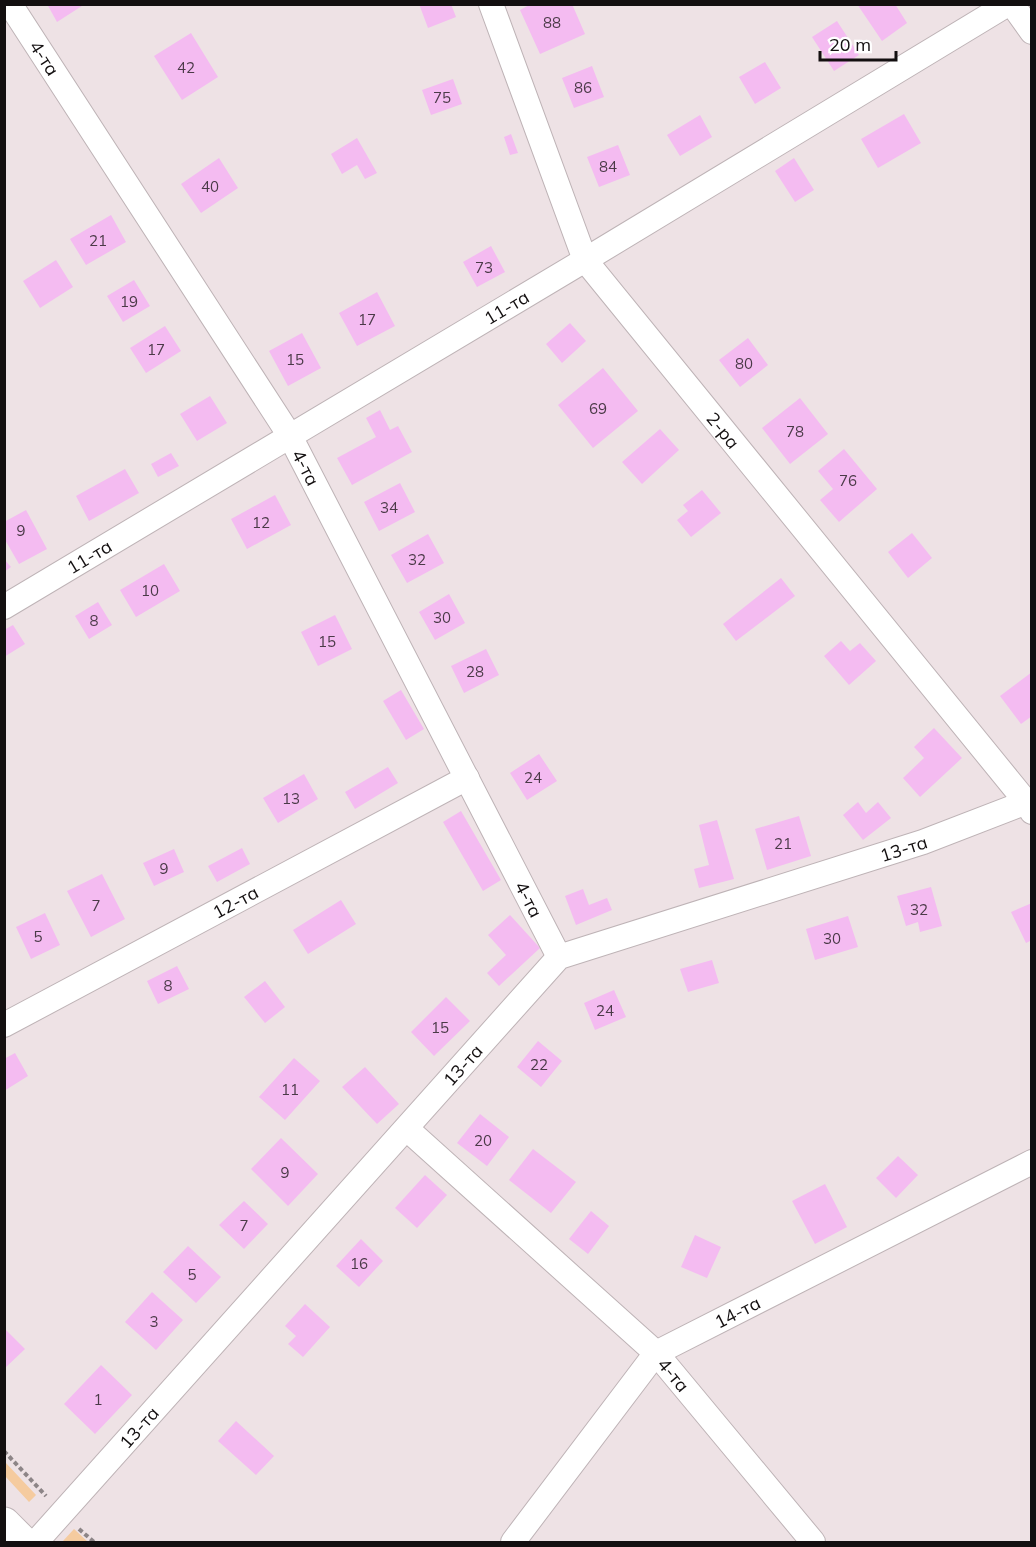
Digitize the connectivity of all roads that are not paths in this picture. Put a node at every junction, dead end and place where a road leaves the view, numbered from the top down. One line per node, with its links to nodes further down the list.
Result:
1 (9, 4): 6 (street, 4-та)
2 (490, 4): 5 (street, 2-ра)
3 (1010, 4): 4 (street); 5 (street, 11-та)
4 (1032, 32)
5 (585, 261): 6 (street, 11-та); 9 (street, 2-ра)
6 (290, 436): 7 (street, 11-та); 8 (street, 4-та)
7 (4, 607)
8 (467, 778): 10 (street, 4-та); 11 (street, 12-та)
9 (1030, 805): 10 (street, 13-та)
10 (559, 957): 12 (street, 13-та)
11 (4, 1025)
12 (407, 1129): 14 (street, 4-та); 17 (street, 13-та)
13 (1032, 1162): 14 (street, 14-та)
14 (656, 1353): 18 (street, 14-та); 19 (street, 4-та)
15 (4, 1524): 16 (main road)
16 (22, 1542)
17 (36, 1542)
18 (513, 1542)
19 (813, 1542)

